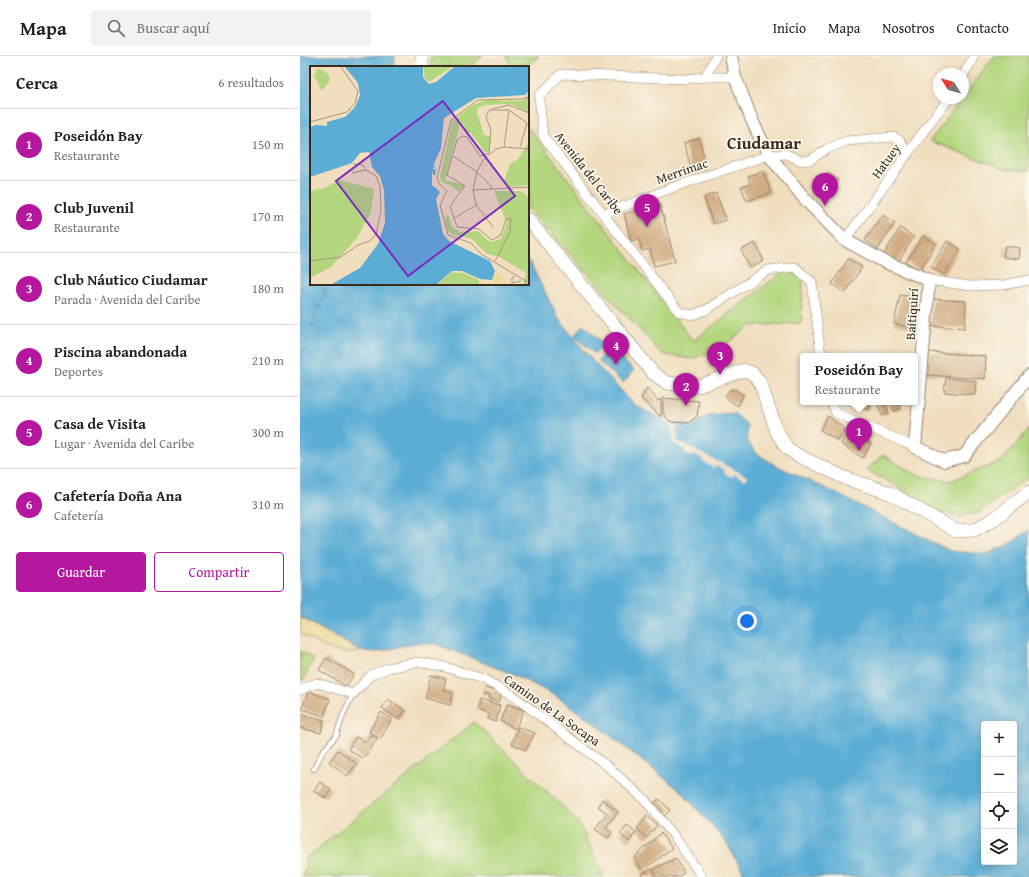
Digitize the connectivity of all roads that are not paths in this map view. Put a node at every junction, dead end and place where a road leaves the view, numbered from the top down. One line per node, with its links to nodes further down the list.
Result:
1 (716, 56): 5 (street)
2 (731, 56): 6 (street)
3 (974, 56): 4 (street)
4 (967, 68)
5 (705, 77): 6 (street, Avenida del Caribe); 10 (street, Avenida del Caribe)
6 (735, 77): 9 (street)
7 (945, 104): 8 (street, Hatuey)
8 (907, 153): 9 (street, Merrimac); 12 (street, Hatuey)
9 (769, 155): 10 (street, Merrimac); 12 (street)
10 (604, 214): 15 (street, Avenida del Caribe)
11 (529, 220): 19 (main road)
12 (845, 240): 13 (street)
13 (929, 280): 14 (street); 18 (street, Baitiquirí)
14 (1029, 280)
15 (821, 353)
16 (1029, 376): 18 (street)
17 (832, 405): 18 (street)
18 (915, 447)
19 (1029, 492)
20 (300, 690): 21 (street)
21 (353, 694): 22 (lane); 23 (street, Camino de La Socapa)
22 (314, 769)
23 (702, 877)

